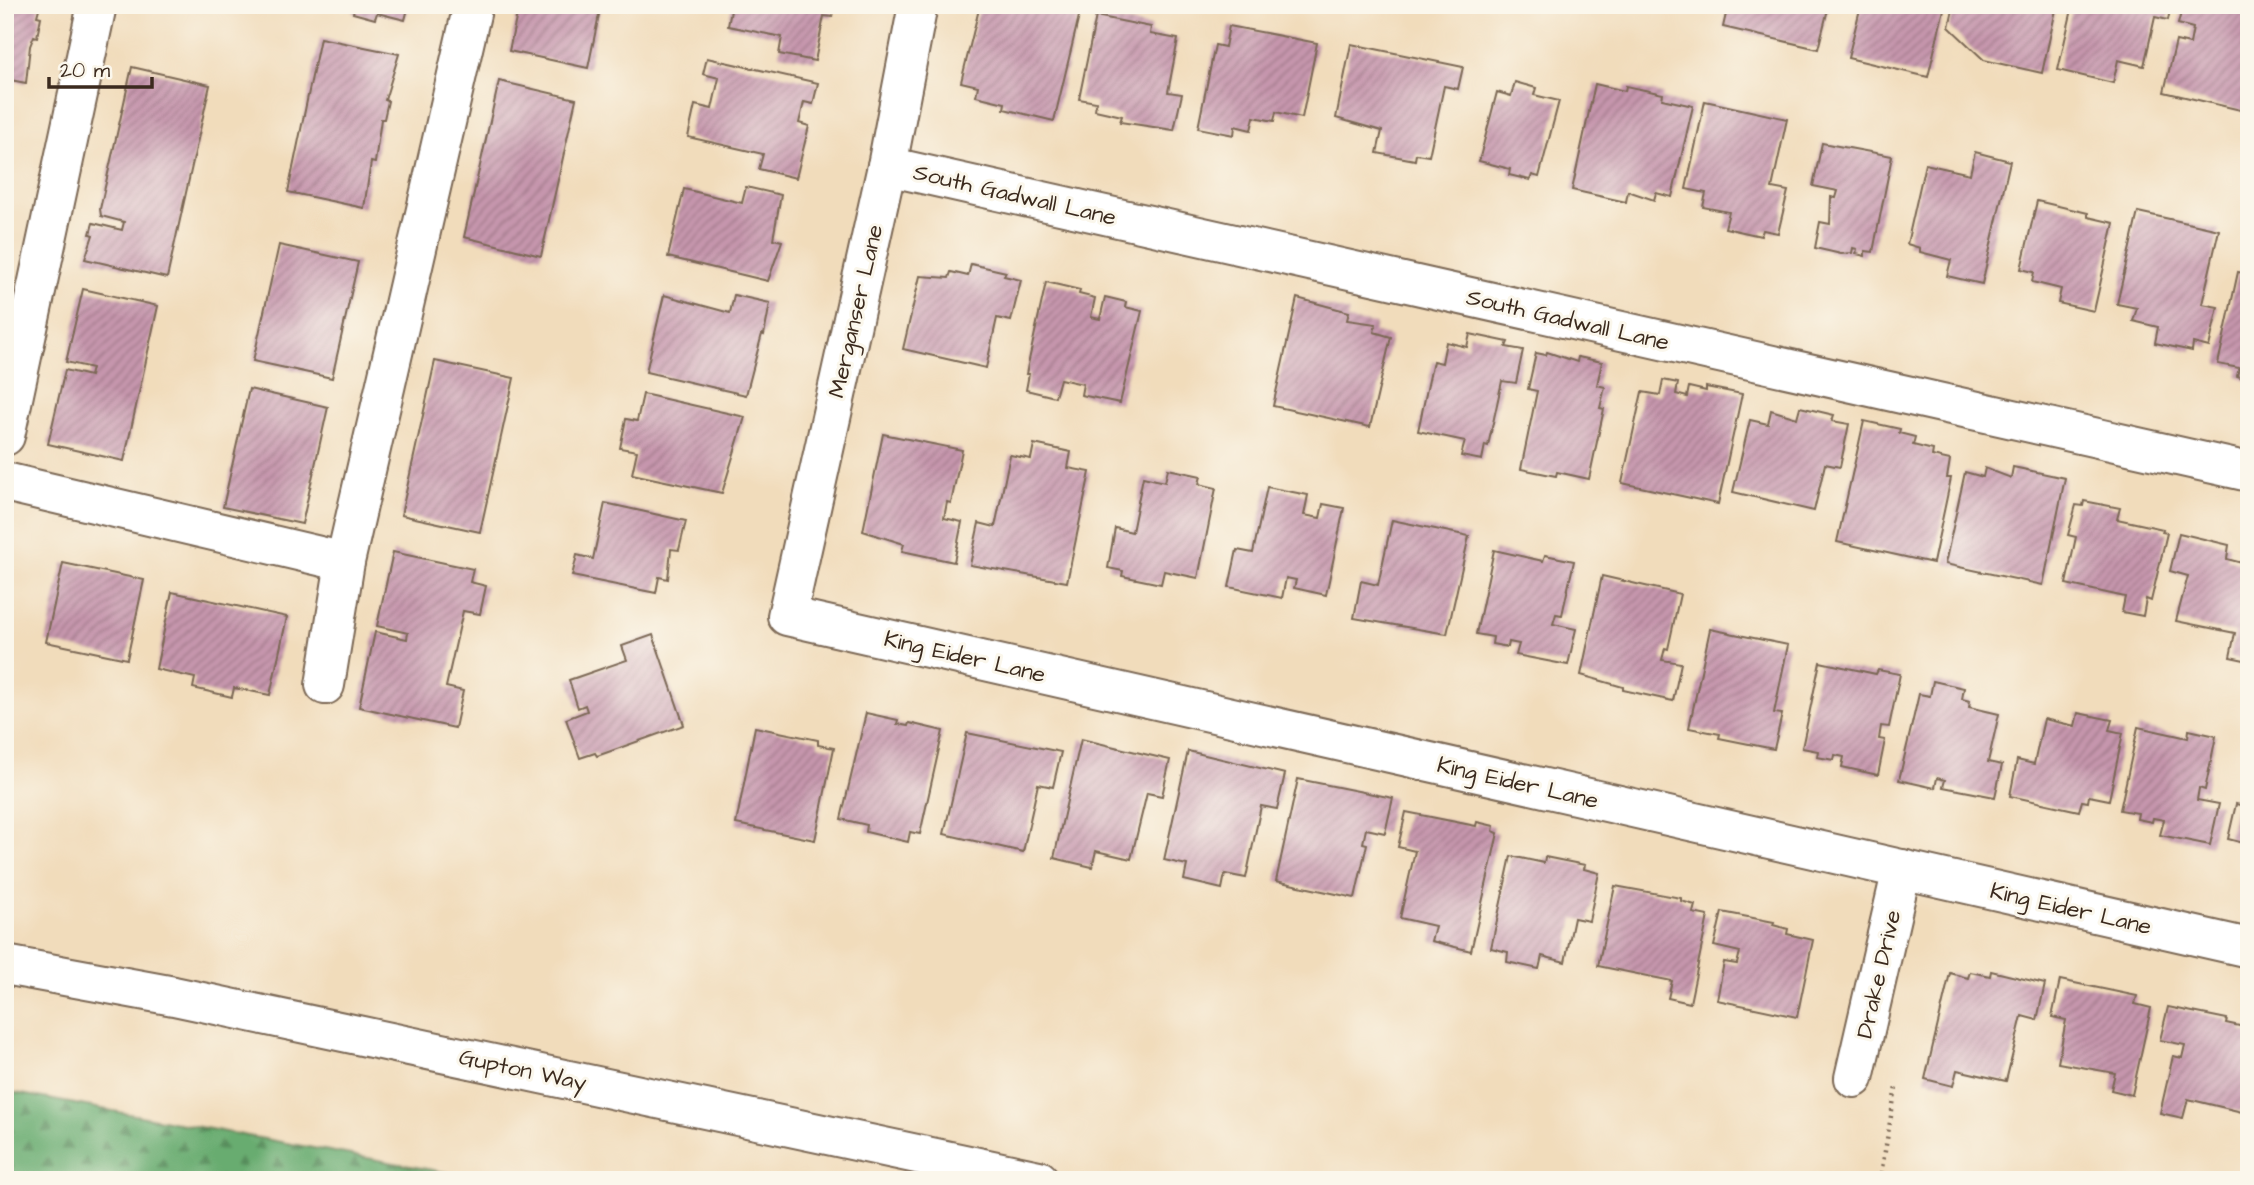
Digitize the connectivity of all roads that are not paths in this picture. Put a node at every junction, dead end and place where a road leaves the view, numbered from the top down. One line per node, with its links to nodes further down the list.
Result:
1 (97, 5): 5 (street)
2 (473, 5): 8 (street)
3 (918, 5): 4 (street, Merganser Lane)
4 (887, 166): 6 (street, South Gadwall Lane); 9 (street, Merganser Lane)
5 (5, 436)
6 (2249, 472)
7 (5, 482): 8 (street)
8 (345, 562): 10 (street)
9 (787, 616): 11 (street, King Eider Lane)
10 (325, 685)
11 (1902, 869): 12 (street, King Eider Lane); 14 (street, Drake Drive)
12 (2249, 948)
13 (5, 965): 15 (street, Gupton Way)
14 (1854, 1078)
15 (1039, 1180)

